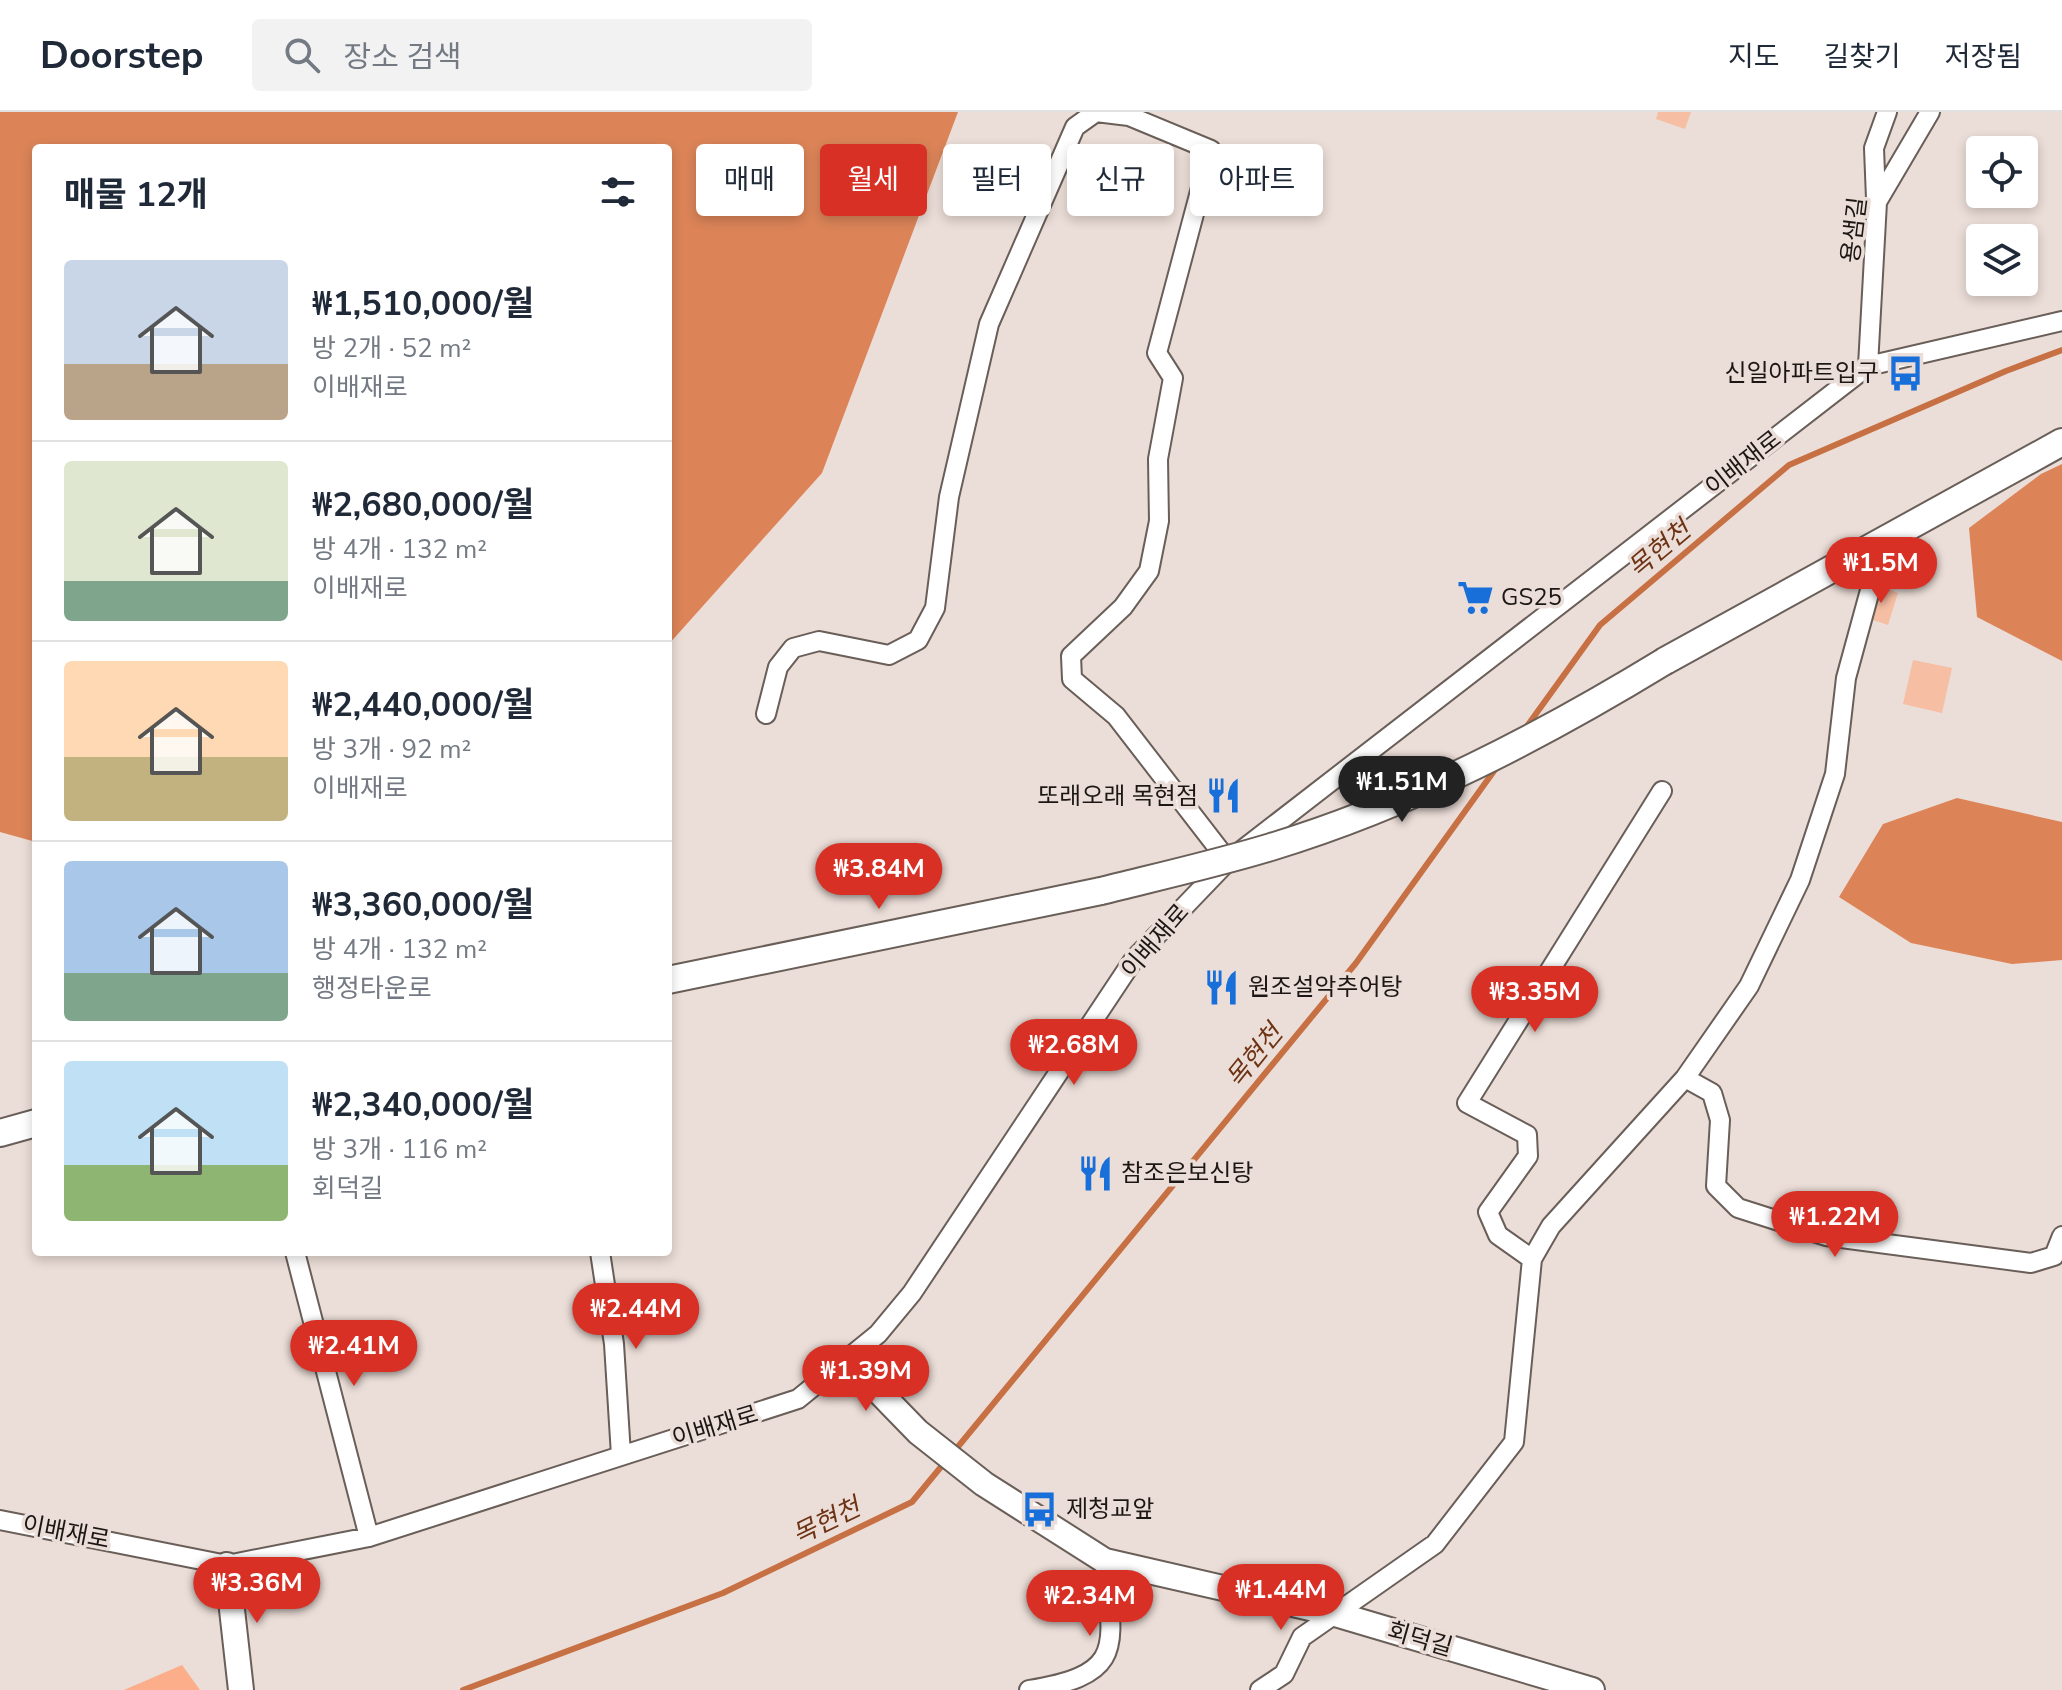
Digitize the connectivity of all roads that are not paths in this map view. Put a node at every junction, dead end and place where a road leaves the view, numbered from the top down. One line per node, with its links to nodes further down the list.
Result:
1 (1887, 112): 3 (street)
2 (1930, 112): 3 (street, 용샘길)
3 (1877, 202): 5 (street, 용샘길)
4 (2062, 321): 5 (street, 이배재로)
5 (1868, 366): 10 (street, 이배재로)
6 (2062, 442): 7 (main road, 이배재로)
7 (1884, 539): 11 (main road, 이배재로, bridge); 12 (street)
8 (766, 714): 10 (street)
9 (1662, 791): 18 (street)
10 (1228, 861): 19 (street, 이배재로)
11 (672, 979)
12 (1685, 1078): 15 (street); 18 (street)
13 (32, 1124): 14 (main road)
14 (0, 1133)
15 (2062, 1236)
16 (296, 1256): 22 (street)
17 (601, 1256): 20 (street)
18 (1532, 1259): 25 (street)
19 (848, 1360): 20 (street, 이배재로); 23 (street, 회덕길)
20 (621, 1455): 22 (street, 이배재로)
21 (0, 1520): 24 (street, 이배재로)
22 (369, 1537): 24 (street, 이배재로)
23 (1105, 1561): 25 (street, 회덕길); 28 (street)
24 (227, 1565): 27 (street)
25 (1332, 1613): 26 (street, 회덕길); 29 (street)
26 (1583, 1688)
27 (241, 1690)
28 (1029, 1690)
29 (1260, 1690)

